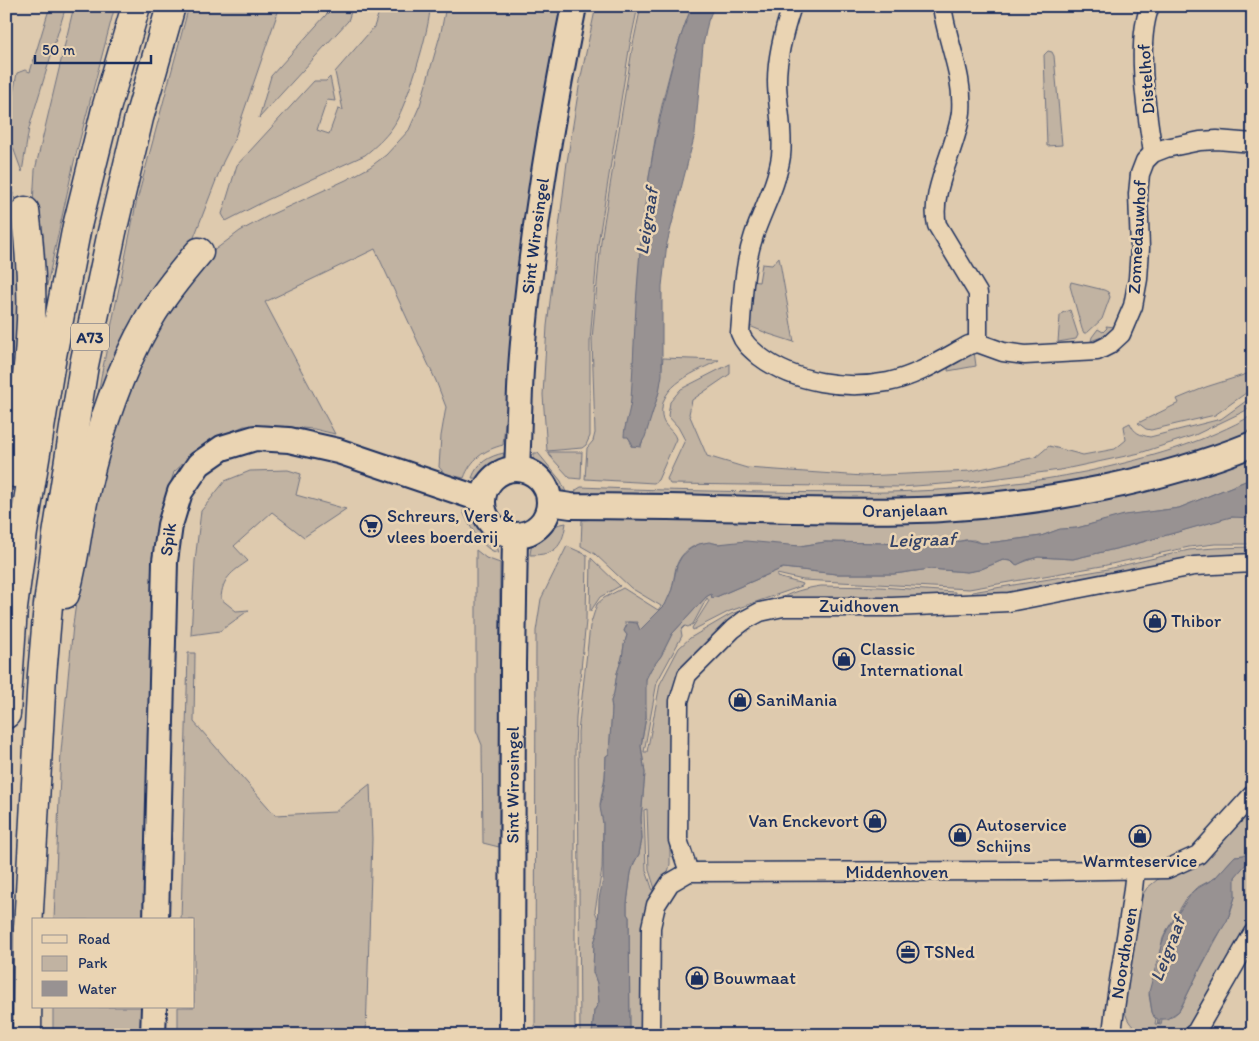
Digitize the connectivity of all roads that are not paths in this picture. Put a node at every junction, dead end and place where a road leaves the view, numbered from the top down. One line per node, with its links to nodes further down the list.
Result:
1 (136, 6): 18 (highway, A73)
2 (171, 6): 19 (highway, A73)
3 (574, 6): 13 (street, Sint Wirosingel)
4 (792, 6): 11 (street)
5 (942, 6): 11 (street)
6 (1150, 6): 8 (street, Distelhof)
7 (1253, 143): 8 (street)
8 (1153, 153): 11 (street, Zonnedauwhof)
9 (25, 211): 18 (highway, A73)
10 (199, 252): 19 (highway, A73)
11 (978, 343)
12 (1253, 444): 15 (street, Oranjelaan)
13 (517, 469): 14 (street); 15 (street)
14 (483, 500): 16 (street); 24 (street, Spik)
15 (550, 504): 16 (street)
16 (515, 535): 29 (street, Sint Wirosingel)
17 (1253, 563): 23 (street, Zuidhoven)
18 (13, 608): 20 (highway, A73)
19 (42, 675): 27 (highway, A73)
20 (6, 714)
21 (1253, 794): 22 (street, Middenhoven)
22 (1136, 870): 23 (street, Middenhoven); 31 (street, Noordhoven)
23 (689, 872): 30 (street)
24 (156, 918)
25 (1253, 933): 32 (street)
26 (154, 1008): 28 (street)
27 (27, 1035)
28 (153, 1035)
29 (512, 1035)
30 (650, 1035)
31 (1112, 1035)
32 (1192, 1035)

